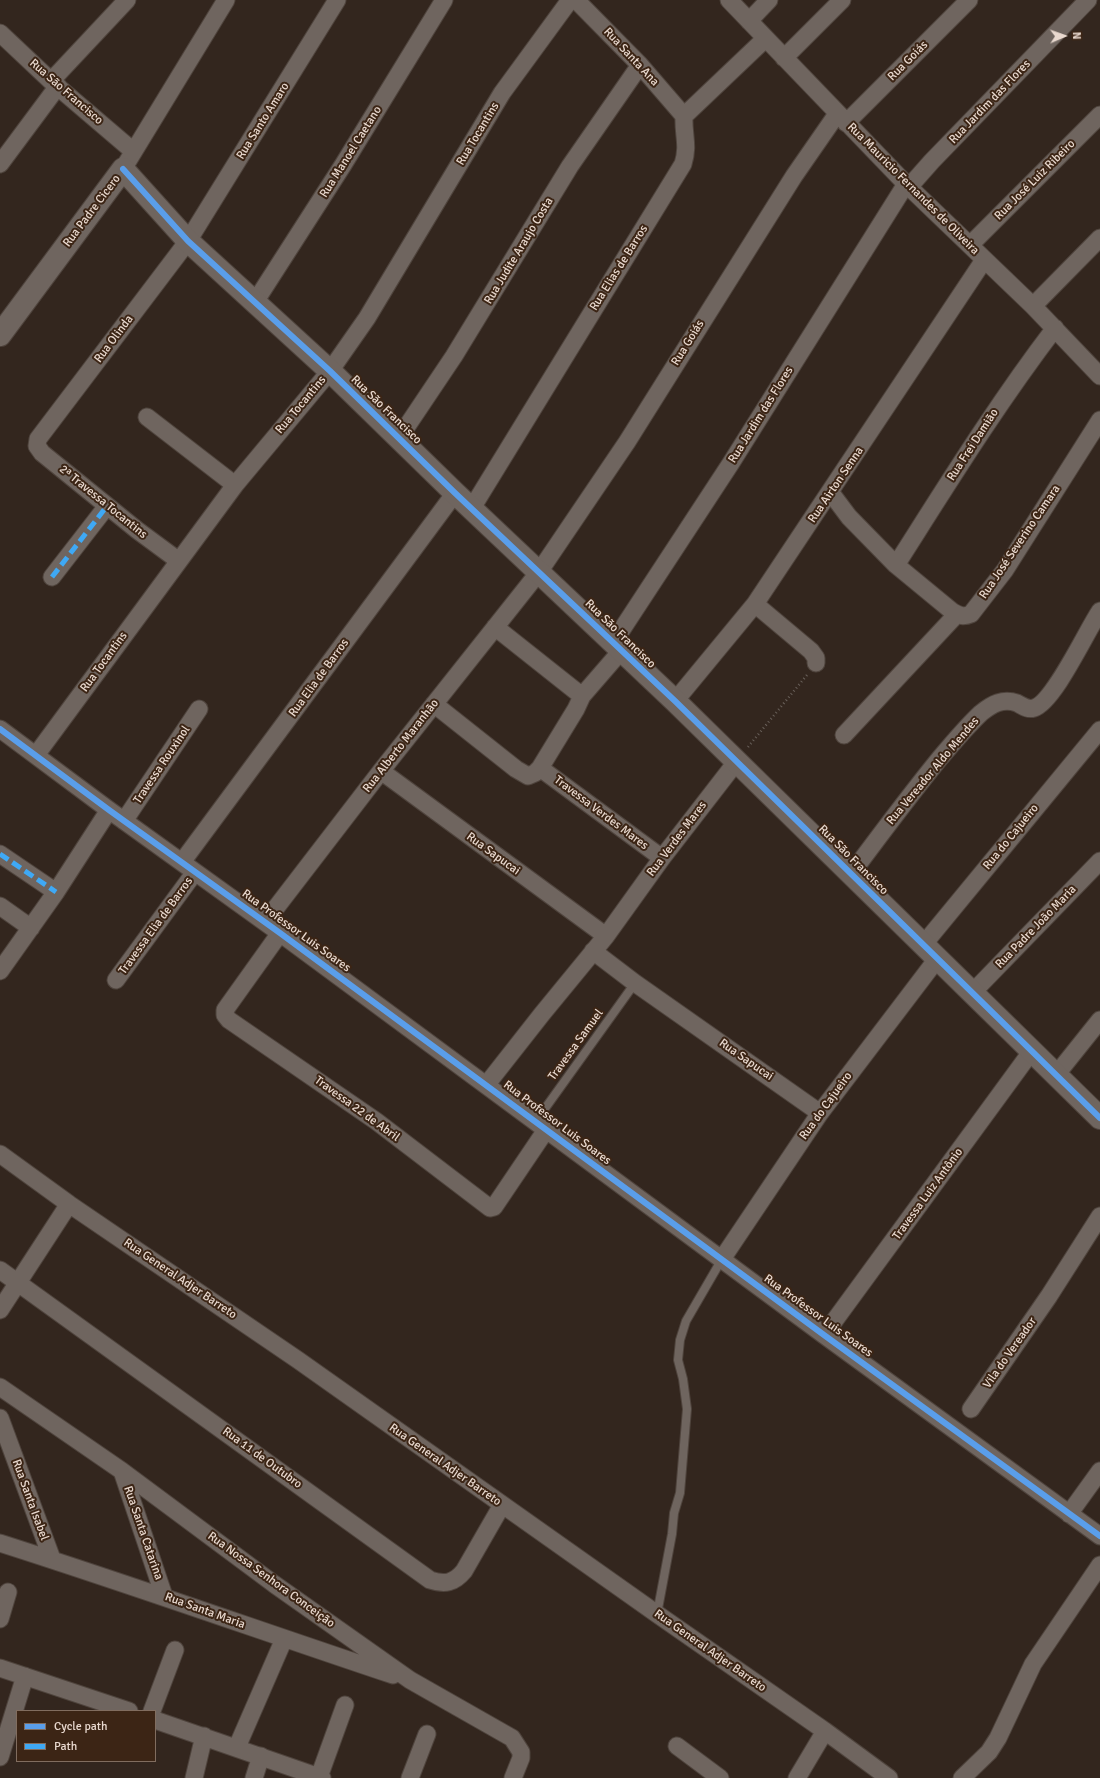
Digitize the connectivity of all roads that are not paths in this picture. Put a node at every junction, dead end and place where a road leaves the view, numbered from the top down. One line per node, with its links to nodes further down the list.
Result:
1 (127, 0): 17 (street)
2 (226, 0): 21 (street, Rua Padre Cicero)
3 (337, 0): 25 (street, Rua Santo Amaro)
4 (444, 0): 28 (street, Rua Manoel Caetano)
5 (570, 0): 33 (street, Rua Tocantins)
6 (576, 0): 16 (street, Rua Santa Ana)
7 (729, 0): 12 (street, Rua Mauricio Fernandes de Oliveira)
8 (769, 0): 12 (street)
9 (842, 0): 15 (street)
10 (969, 0): 20 (street, Rua Goiás)
11 (1088, 0): 23 (street, Rua Jardim das Flores)
12 (749, 21): 14 (street, Rua Mauricio Fernandes de Oliveira)
13 (0, 33): 17 (street, Rua São Francisco)
14 (765, 39): 15 (street, Rua Mauricio Fernandes de Oliveira); 19 (street)
15 (784, 58): 20 (street, Rua Mauricio Fernandes de Oliveira)
16 (640, 65): 19 (street, Rua Santa Ana); 37 (street, Rua Judite Araujo Costa)
17 (55, 84): 21 (street, Rua São Francisco); 22 (street)
18 (1100, 115): 26 (street, Rua José Luiz Ribeiro)
19 (684, 116): 42 (street, Rua Elias de Barros)
20 (842, 119): 23 (street, Rua Mauricio Fernandes de Oliveira); 45 (street, Rua Goiás)
21 (128, 160): 25 (street, Rua São Francisco); 31 (street, Rua Padre Cicero)
22 (0, 164)
23 (908, 186): 26 (street, Rua Mauricio Fernandes de Oliveira); 51 (street, Rua Jardim das Flores)
24 (1100, 238): 29 (street)
25 (188, 241): 28 (street, Rua São Francisco); 36 (street, Rua Olinda)
26 (970, 245): 27 (street, Rua Mauricio Fernandes de Oliveira)
27 (984, 260): 29 (street, Rua Mauricio Fernandes de Oliveira); 40 (street, Rua Airton Senna)
28 (255, 302): 33 (street, Rua São Francisco)
29 (1033, 306): 30 (street, Rua Mauricio Fernandes de Oliveira)
30 (1055, 328): 32 (street, Rua Mauricio Fernandes de Oliveira); 44 (street, Rua Frei Damião)
31 (0, 335)
32 (1098, 370)
33 (330, 371): 37 (street, Rua São Francisco); 38 (street, Rua Tocantins)
34 (147, 416): 38 (street)
35 (1100, 420): 49 (street, Rua José Severino Camara)
36 (39, 437): 41 (street, 2ª Travessa Tocantins)
37 (399, 438): 39 (street, Rua São Francisco)
38 (235, 485): 43 (street, Rua Tocantins)
39 (455, 493): 42 (street, Rua São Francisco); 68 (street, Rua Elia de Barros)
40 (831, 493): 44 (street); 47 (street, Rua Airton Senna)
41 (107, 506): 43 (street, 2ª Travessa Tocantins); 46 (street)
42 (472, 508): 45 (street, Rua São Francisco)
43 (179, 561): 60 (street, Rua Tocantins)
44 (896, 565): 49 (street)
45 (539, 572): 50 (street, Rua Alberto Maranhão); 51 (street, Rua São Francisco)
46 (52, 577)
47 (755, 604): 52 (street); 54 (street, Rua Airton Senna)
48 (1100, 611): 70 (street, Rua Vereador Aldo Mendes)
49 (957, 614): 59 (street)
50 (496, 627): 53 (street); 55 (street, Rua Alberto Maranhão)
51 (617, 647): 53 (street, Rua Jardim das Flores); 54 (street, Rua São Francisco)
52 (816, 663)
53 (582, 696): 62 (street, Rua Jardim das Flores)
54 (675, 701): 61 (street, Rua São Francisco)
55 (434, 704): 62 (street); 63 (street, Rua Alberto Maranhão)
56 (200, 709): 65 (street, Travessa Rouxinol)
57 (0, 729): 60 (street, Rua Professor Luis Soares)
58 (1100, 730): 78 (street, Rua do Cajueiro)
59 (844, 735)
60 (36, 755): 64 (street, Rua Professor Luis Soares)
61 (737, 761): 67 (street, Rua Verdes Mares); 70 (street, Rua São Francisco)
62 (540, 768): 67 (street, Travessa Verdes Mares)
63 (381, 771): 73 (street, Rua Alberto Maranhão); 76 (street, Rua Sapucai)
64 (109, 810): 65 (street, Rua Professor Luis Soares); 71 (street)
65 (124, 821): 68 (street, Rua Professor Luis Soares)
66 (0, 854): 71 (street)
67 (662, 858): 76 (street, Rua Verdes Mares)
68 (189, 867): 73 (street, Rua Professor Luis Soares); 80 (street, Travessa Elia de Barros)
69 (1098, 870): 82 (street, Rua Padre João Maria)
70 (851, 874): 78 (street, Rua São Francisco)
71 (56, 892): 74 (street)
72 (0, 906): 74 (street)
73 (265, 922): 75 (street, Rua Professor Luis Soares)
74 (31, 928): 79 (street)
75 (280, 933): 86 (street, Rua Professor Luis Soares); 89 (street, Travessa 22 de Abril)
76 (606, 936): 77 (street, Rua Verdes Mares)
77 (594, 951): 81 (street, Rua Sapucai); 86 (street, Rua Verdes Mares)
78 (930, 952): 82 (street, Rua São Francisco); 87 (street, Rua do Cajueiro)
79 (0, 971)
80 (116, 980)
81 (635, 983): 87 (street, Rua Sapucai); 89 (lane, Travessa Samuel)
82 (972, 993): 84 (street, Rua São Francisco)
83 (1100, 1020): 85 (street)
84 (1031, 1052): 85 (street, Rua São Francisco); 97 (street, Travessa Luiz Antônio)
85 (1056, 1075): 88 (street, Rua São Francisco)
86 (487, 1084): 89 (street, Rua Professor Luis Soares)
87 (820, 1113): 93 (street, Rua do Cajueiro)
88 (1100, 1118)
89 (541, 1126): 93 (street, Rua Professor Luis Soares)
90 (0, 1154): 91 (street, Rua General Adjer Barreto)
91 (70, 1204): 95 (street); 103 (street, Rua General Adjer Barreto)
92 (1100, 1216): 99 (street, Vila do Vereador)
93 (722, 1259): 97 (street, Rua Professor Luis Soares); 111 (lane)
94 (0, 1270): 95 (street, Rua 11 de Outubro)
95 (18, 1283): 96 (street); 103 (street, Rua 11 de Outubro)
96 (0, 1310)
97 (824, 1335): 104 (street, Rua Professor Luis Soares)
98 (0, 1387): 101 (street, Rua Nossa Senhora Conceição)
99 (971, 1409)
100 (0, 1418): 107 (street, Rua Santa Isabel)
101 (122, 1471): 110 (street, Rua Santa Catarina); 117 (street, Rua Nossa Senhora Conceição)
102 (1100, 1471): 104 (street)
103 (502, 1505): 111 (street, Rua General Adjer Barreto)
104 (1069, 1514): 105 (street, Rua Professor Luis Soares)
105 (1100, 1536)
106 (0, 1543): 107 (street, Rua Santa Maria)
107 (52, 1559): 110 (street, Rua Santa Maria)
108 (1100, 1565): 137 (street)
109 (8, 1592): 112 (street)
110 (164, 1596): 113 (street, Rua Santa Maria)
111 (657, 1614): 122 (street, Rua General Adjer Barreto)
112 (0, 1619)
113 (284, 1639): 117 (street, Rua Santa Maria); 126 (street)
114 (174, 1650): 120 (street)
115 (0, 1668): 116 (street)
116 (25, 1676): 119 (street); 128 (street)
117 (410, 1680): 133 (street, Rua Nossa Senhora Conceição)
118 (345, 1706): 129 (street)
119 (126, 1710)
120 (152, 1710)
121 (156, 1720): 124 (street)
122 (825, 1731): 135 (street); 136 (street, Rua General Adjer Barreto)
123 (426, 1734): 132 (street)
124 (204, 1736): 126 (street); 130 (street)
125 (677, 1746): 134 (street)
126 (236, 1747): 127 (street)
127 (260, 1756): 129 (street); 131 (street)
128 (0, 1758)
129 (312, 1776)
130 (194, 1778)
131 (254, 1778)
132 (410, 1778)
133 (513, 1778)
134 (720, 1778)
135 (797, 1778)
136 (889, 1778)
137 (962, 1778)

